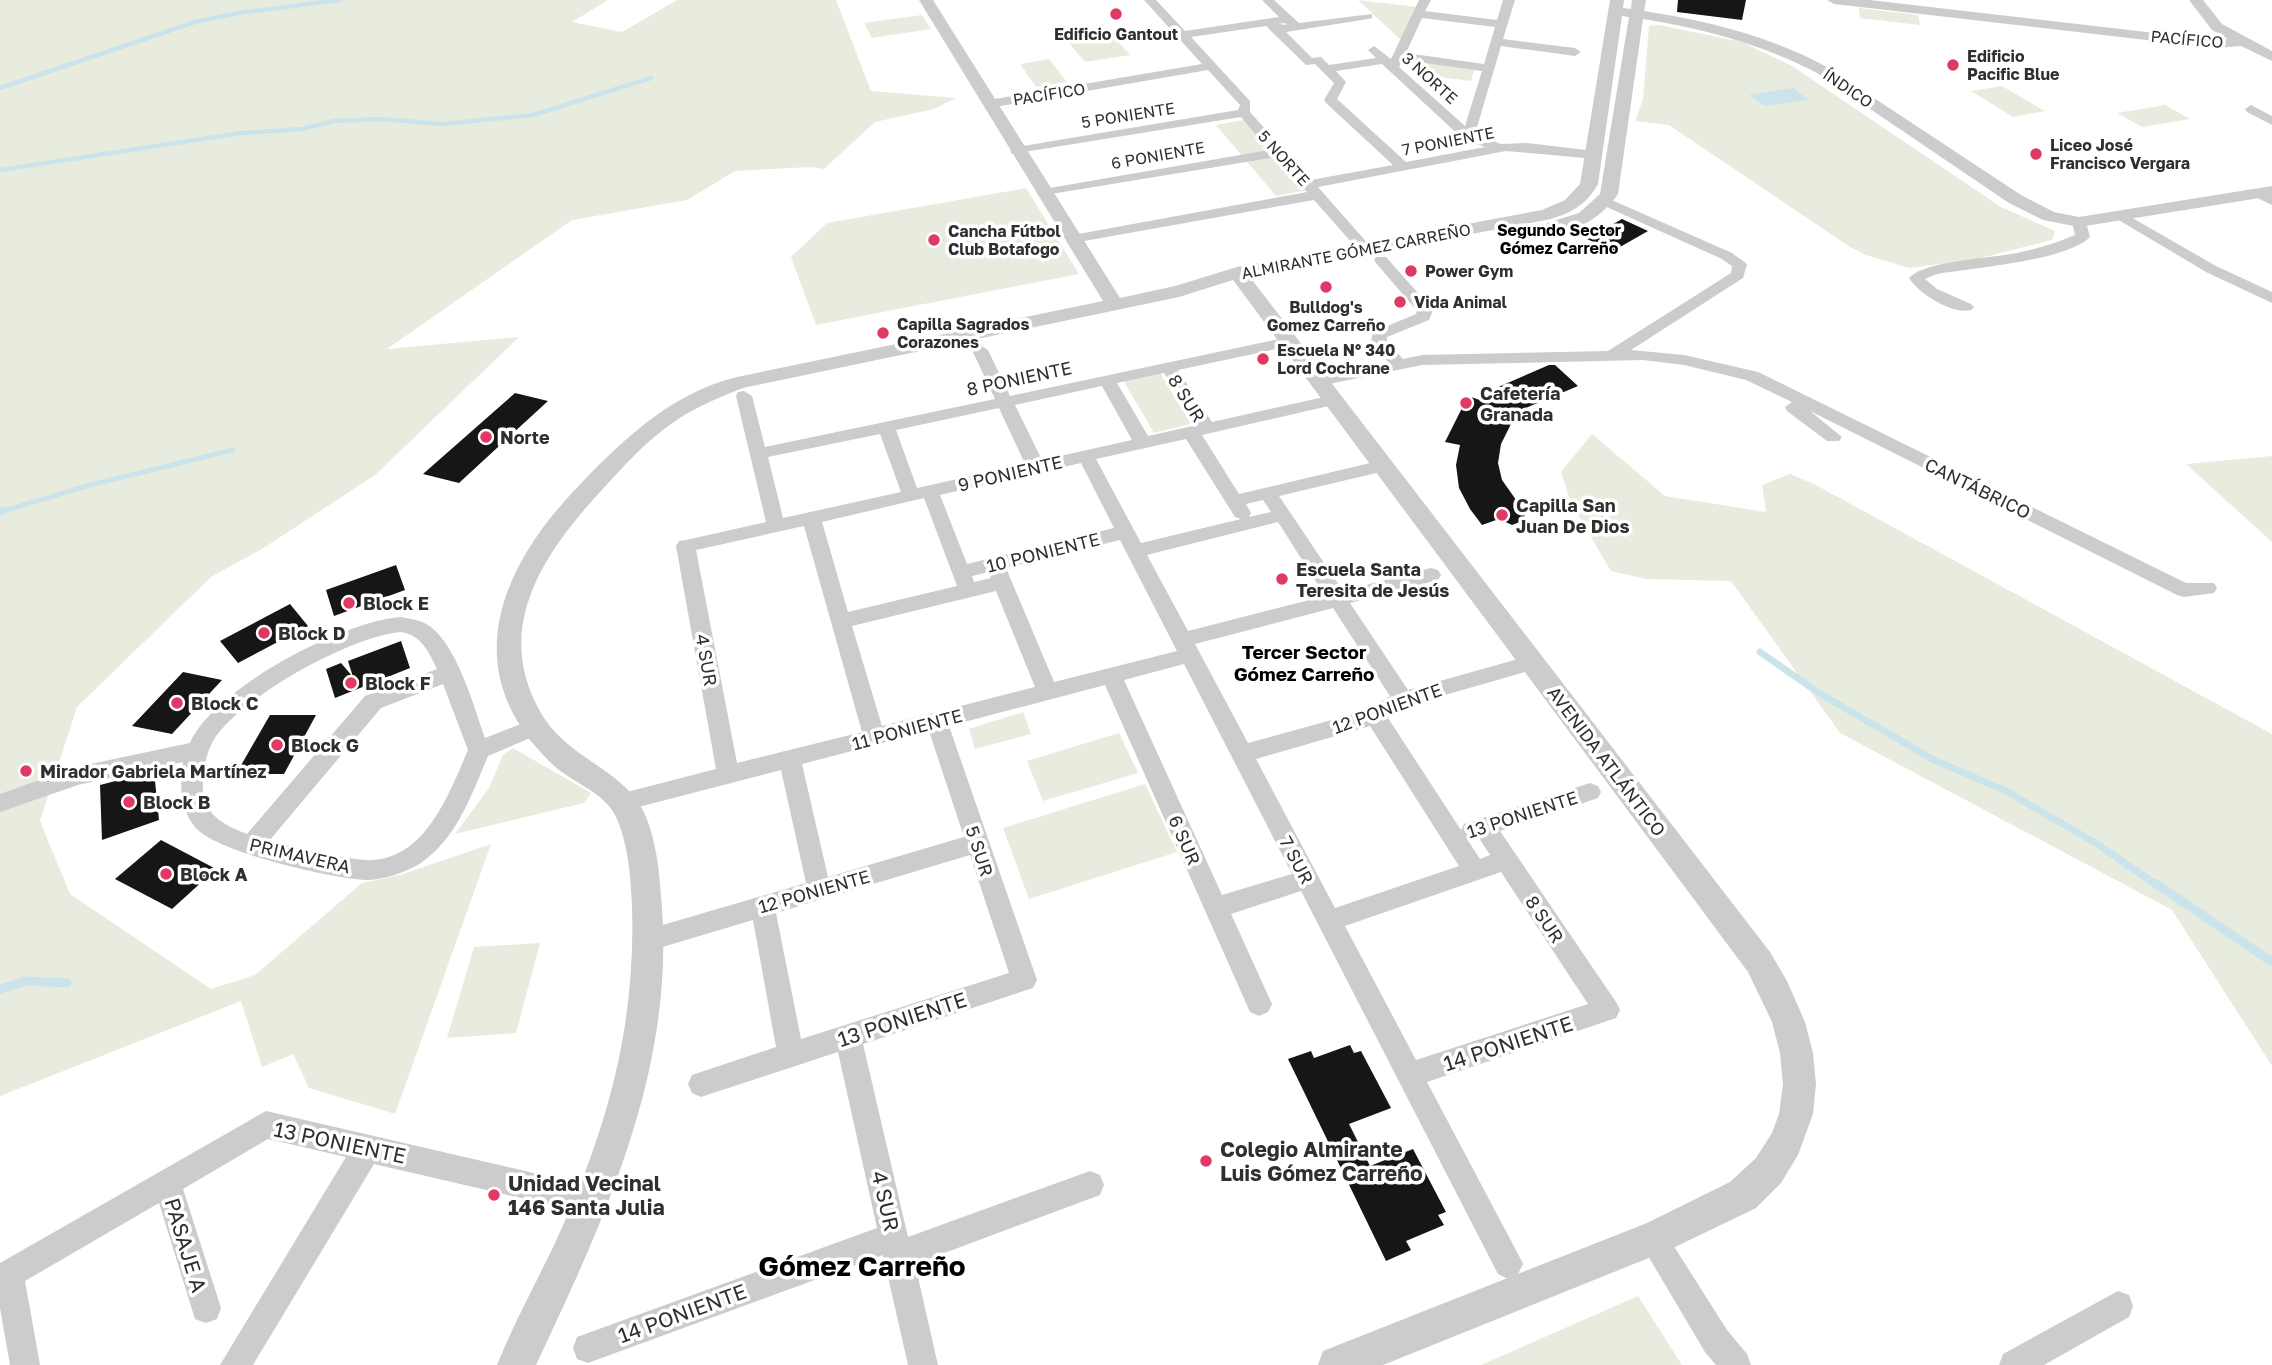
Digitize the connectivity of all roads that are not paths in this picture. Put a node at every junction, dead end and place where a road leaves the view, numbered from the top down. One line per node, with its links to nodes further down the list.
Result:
1 (926, 0): 29 (street)
2 (1171, 0): 9 (street)
3 (1268, 0): 15 (street)
4 (1425, 0): 12 (street)
5 (1509, 0): 16 (street)
6 (1834, 0): 22 (street, PACÍFICO)
7 (1900, 0): 18 (street, PACÍFICO)
8 (2196, 0): 14 (street)
9 (1151, 1): 19 (street)
10 (1616, 6): 11 (street, ÍNDICO); 37 (street, ALMIRANTE GÓMEZ CARREÑO)
11 (1638, 7): 42 (street); 44 (street, ÍNDICO)
12 (1418, 14): 16 (street); 25 (street)
13 (1368, 16): 15 (street)
14 (2212, 21): 18 (street); 21 (street)
15 (1293, 23): 17 (street)
16 (1502, 24): 20 (street)
17 (1273, 26): 19 (street); 28 (street)
18 (2188, 33): 21 (street, PACÍFICO)
19 (1182, 35): 26 (street)
20 (1497, 41): 23 (street); 27 (street)
21 (2241, 42): 22 (street, PACÍFICO); 24 (street)
22 (2215, 44): 24 (street)
23 (1575, 51)
24 (2272, 58)
25 (1388, 59): 27 (street); 28 (street); 33 (street, 3 NORTE)
26 (1211, 66): 29 (street, PACÍFICO); 31 (street, 5 NORTE)
27 (1489, 68): 33 (street)
28 (1326, 69): 38 (street)
29 (989, 104): 35 (street, PACÍFICO)
30 (2250, 109): 32 (street)
31 (1244, 113): 35 (street, 5 PONIENTE); 36 (street, 5 NORTE)
32 (2272, 121)
33 (1468, 136): 34 (street, 3 NORTE)
34 (1500, 148): 37 (street, 7 PONIENTE); 38 (street, 7 PONIENTE)
35 (1017, 151): 40 (street, PACÍFICO)
36 (1279, 152): 39 (street, 5 NORTE); 40 (street, 6 PONIENTE)
37 (1595, 155): 48 (street, ALMIRANTE GÓMEZ CARREÑO)
38 (1404, 168): 39 (street, 7 PONIENTE)
39 (1312, 190): 46 (street, 7 PONIENTE); 48 (street, 5 NORTE)
40 (1044, 193): 46 (street, PACÍFICO)
41 (2268, 195): 43 (street, ÍNDICO)
42 (1605, 201): 49 (street, ALMIRANTE GÓMEZ CARREÑO); 56 (street)
43 (2122, 216): 45 (street, ÍNDICO); 51 (street)
44 (2058, 219): 45 (street, ÍNDICO); 47 (street)
45 (2079, 222): 47 (street)
46 (1073, 239): 52 (street, PACÍFICO)
47 (2070, 243): 53 (street)
48 (1365, 249): 50 (street, ALMIRANTE GÓMEZ CARREÑO)
49 (1381, 260): 50 (street, ALMIRANTE GÓMEZ CARREÑO); 57 (street)
50 (1241, 279): 52 (street, ALMIRANTE GÓMEZ CARREÑO); 54 (street, AVENIDA ATLÁNTICO)
51 (2272, 298)
52 (1114, 303): 96 (street, ALMIRANTE GÓMEZ CARREÑO)
53 (1966, 307)
54 (1289, 342): 58 (street, 8 PONIENTE); 61 (street, AVENIDA ATLÁNTICO)
55 (980, 351): 63 (street)
56 (1611, 357): 57 (street, CANTÁBRICO); 59 (street, CANTÁBRICO)
57 (1400, 365): 61 (street, CANTÁBRICO)
58 (1168, 367): 60 (street, 8 PONIENTE); 65 (street, 8 SUR)
59 (1752, 376): 66 (street, CANTÁBRICO); 85 (street, CANTÁBRICO)
60 (1107, 380): 63 (street, 8 PONIENTE); 67 (street)
61 (1326, 391): 65 (street, 9 PONIENTE); 70 (street, AVENIDA ATLÁNTICO)
62 (744, 396): 68 (street)
63 (1005, 402): 64 (street, 8 PONIENTE); 71 (street)
64 (886, 427): 68 (street, 8 PONIENTE); 74 (street)
65 (1199, 430): 67 (street, 9 PONIENTE); 75 (street, 8 SUR)
66 (1833, 437)
67 (1143, 443): 69 (street, 9 PONIENTE)
68 (758, 454): 79 (street)
69 (1086, 456): 71 (street, 9 PONIENTE); 80 (street, 7 SUR)
70 (1383, 466): 73 (street); 89 (street, AVENIDA ATLÁNTICO)
71 (1036, 467): 72 (street, 9 PONIENTE)
72 (930, 491): 74 (street, 9 PONIENTE); 84 (street)
73 (1268, 493): 75 (street); 76 (street)
74 (911, 495): 77 (street, 9 PONIENTE)
75 (1234, 502): 78 (street, 8 SUR)
76 (1282, 515): 78 (street, 10 PONIENTE); 86 (street)
77 (811, 517): 79 (street, 9 PONIENTE); 87 (street)
78 (1248, 523): 80 (street, 10 PONIENTE)
79 (776, 526): 81 (street, 9 PONIENTE)
80 (1131, 541): 82 (street, 10 PONIENTE); 88 (street, 7 SUR)
81 (686, 545): 102 (street, 4 SUR)
82 (999, 573): 84 (street, 10 PONIENTE); 92 (street)
83 (1431, 575): 86 (street, 11 PONIENTE)
84 (964, 581): 87 (street, 10 PONIENTE)
85 (2207, 588)
86 (1337, 599): 88 (street, 11 PONIENTE); 93 (street)
87 (841, 621): 97 (street)
88 (1186, 648): 91 (street, 11 PONIENTE); 100 (street, 7 SUR)
89 (1532, 663): 93 (street, 12 PONIENTE); 129 (street, AVENIDA ATLÁNTICO)
90 (449, 673): 98 (street, PRIMAVERA); 99 (street, PRIMAVERA); 109 (street)
91 (1111, 675): 92 (street, 11 PONIENTE); 115 (street, 6 SUR)
92 (1048, 692): 95 (street, 11 PONIENTE)
93 (1403, 699): 94 (street, 12 PONIENTE)
94 (1375, 716): 100 (street, 12 PONIENTE); 107 (street)
95 (937, 721): 97 (street, 11 PONIENTE); 108 (street, 5 SUR)
96 (534, 727): 99 (street); 105 (street, ALMIRANTE GÓMEZ CARREÑO)
97 (874, 737): 101 (street, 11 PONIENTE)
98 (198, 750): 104 (street); 109 (street, PRIMAVERA)
99 (479, 750): 109 (street, PRIMAVERA)
100 (1241, 754): 112 (street, 7 SUR)
101 (790, 760): 102 (street, 11 PONIENTE); 113 (street)
102 (728, 775): 105 (street, 11 PONIENTE)
103 (1590, 792): 106 (street, 13 PONIENTE)
104 (1, 803)
105 (623, 803): 117 (street)
106 (1484, 827): 107 (street, 13 PONIENTE); 110 (street, 8 SUR)
107 (1453, 837): 111 (street)
108 (978, 843): 113 (street, 12 PONIENTE); 118 (street, 5 SUR)
109 (251, 846)
110 (1506, 860): 111 (street); 120 (street, 8 SUR)
111 (1475, 871): 116 (street)
112 (1307, 879): 115 (street); 116 (street, 7 SUR)
113 (819, 890): 114 (street, 12 PONIENTE)
114 (762, 906): 117 (street, 12 PONIENTE); 122 (street)
115 (1216, 908): 119 (street, 6 SUR)
116 (1329, 921): 123 (street, 7 SUR)
117 (649, 940): 128 (street)
118 (1024, 980): 121 (street, 13 PONIENTE)
119 (1259, 1004)
120 (1607, 1010): 123 (street, 14 PONIENTE)
121 (848, 1036): 122 (street, 13 PONIENTE); 130 (street, 4 SUR)
122 (791, 1055): 124 (street, 13 PONIENTE)
123 (1409, 1075): 131 (street, 7 SUR)
124 (701, 1084)
125 (368, 1147): 126 (street, 13 PONIENTE); 128 (street, 13 PONIENTE); 137 (street)
126 (167, 1182): 132 (street, 13 PONIENTE); 134 (street, PASAJE A)
127 (1090, 1185): 130 (street, 14 PONIENTE)
128 (594, 1201): 138 (street)
129 (1653, 1240): 140 (street, AVENIDA ATLÁNTICO); 141 (street)
130 (896, 1246): 135 (street, 14 PONIENTE); 139 (street, 4 SUR)
131 (1508, 1264)
132 (5, 1278): 136 (street)
133 (2118, 1306): 142 (street)
134 (206, 1308)
135 (587, 1348)
136 (25, 1365)
137 (235, 1365)
138 (516, 1365)
139 (923, 1365)
140 (1337, 1365)
141 (1736, 1365)
142 (2014, 1365)

